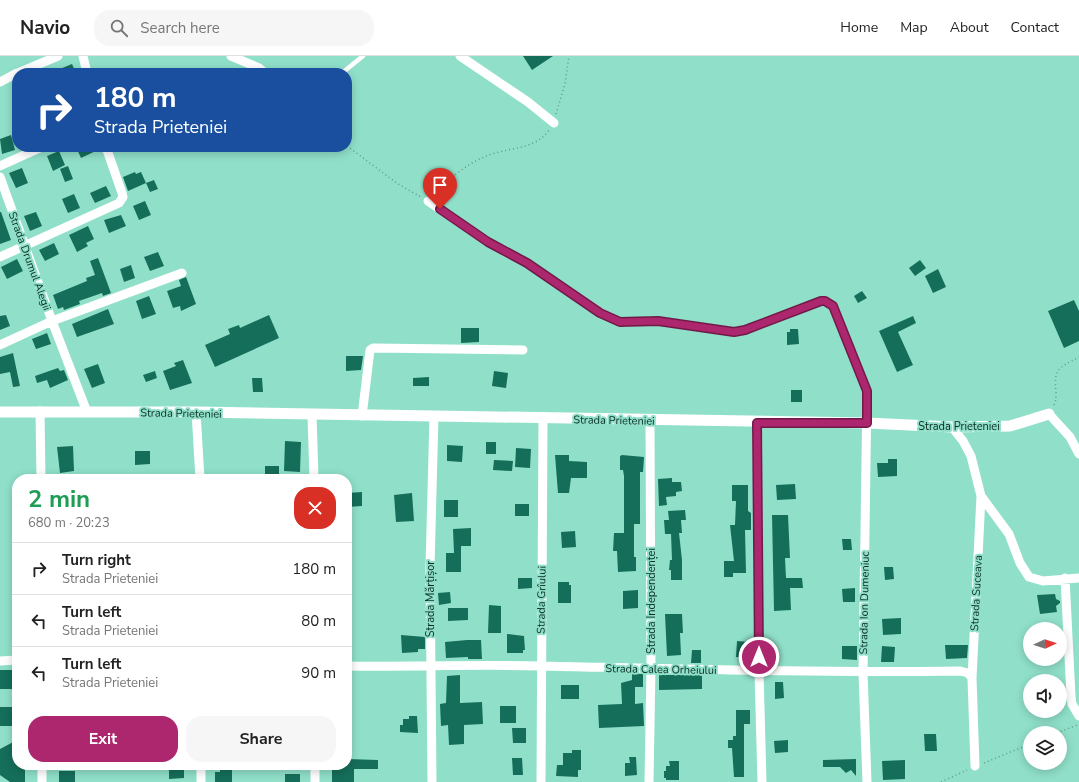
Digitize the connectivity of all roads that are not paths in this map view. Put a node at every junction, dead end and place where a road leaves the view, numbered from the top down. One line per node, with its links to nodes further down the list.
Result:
1 (58, 56): 6 (street)
2 (83, 56): 7 (street)
3 (231, 56): 8 (street)
4 (363, 56): 9 (lane)
5 (460, 56): 12 (street)
6 (29, 68)
7 (86, 68)
8 (259, 68)
9 (348, 68)
10 (12, 76): 11 (street)
11 (0, 82)
12 (554, 123)
13 (31, 152): 15 (street)
14 (108, 152): 18 (street)
15 (0, 166)
16 (0, 177): 18 (street, Strada Drumul Alegii)
17 (428, 201): 35 (street)
18 (24, 245): 19 (street); 21 (street, Strada Drumul Alegii)
19 (0, 256)
20 (182, 273): 21 (street, Strada Drumul Alegii)
21 (52, 321): 22 (street, Strada Drumul Alegii); 26 (street, Strada Drumul Alegii)
22 (0, 344)
23 (523, 350): 30 (street)
24 (40, 411): 25 (street, Strada Prieteniei); 26 (street, Strada Prieteniei); 38 (street)
25 (0, 412)
26 (87, 412): 27 (street, Strada Prieteniei)
27 (196, 412): 29 (street, Strada Prieteniei); 39 (street)
28 (1050, 414): 36 (street, Strada Prieteniei); 37 (street)
29 (312, 415): 30 (street, Strada Prieteniei); 40 (street)
30 (362, 416): 31 (street, Strada Prieteniei)
31 (434, 416): 32 (street, Strada Prieteniei); 48 (street, Strada Mărțișor)
32 (543, 419): 33 (street, Strada Prieteniei); 47 (street, Strada Grîului)
33 (650, 420): 34 (street, Strada Prieteniei); 49 (street, Strada Independenței)
34 (757, 423): 35 (street, Strada Prieteniei); 50 (street)
35 (867, 423): 36 (street, Strada Prieteniei); 51 (street, Strada Ion Dumeniuc)
36 (952, 427): 41 (street, Strada Suceava)
37 (1079, 454)
38 (41, 474)
39 (200, 474)
40 (314, 474)
41 (981, 496): 42 (street); 52 (street, Strada Suceava)
42 (1065, 578): 43 (street); 53 (street)
43 (1079, 578)
44 (0, 660): 45 (street)
45 (12, 660)
46 (352, 666): 48 (street, Strada Calea Orheiului)
47 (540, 666): 48 (street, Strada Calea Orheiului); 49 (street, Strada Calea Orheiului); 62 (street, Strada Grîului)
48 (430, 667): 61 (street, Strada Mărțișor)
49 (651, 668): 50 (street, Strada Calea Orheiului); 63 (street, Strada Independenței)
50 (759, 671): 51 (street, Strada Calea Orheiului); 64 (street)
51 (863, 673): 52 (street, Strada Calea Orheiului); 65 (street, Strada Ion Dumeniuc)
52 (972, 678): 54 (street, Strada Suceava)
53 (1079, 716)
54 (975, 766)
55 (42, 770): 58 (street)
56 (200, 770): 59 (street)
57 (315, 770): 60 (street)
58 (42, 782)
59 (201, 782)
60 (315, 782)
61 (432, 782)
62 (541, 782)
63 (649, 782)
64 (762, 782)
65 (867, 782)

